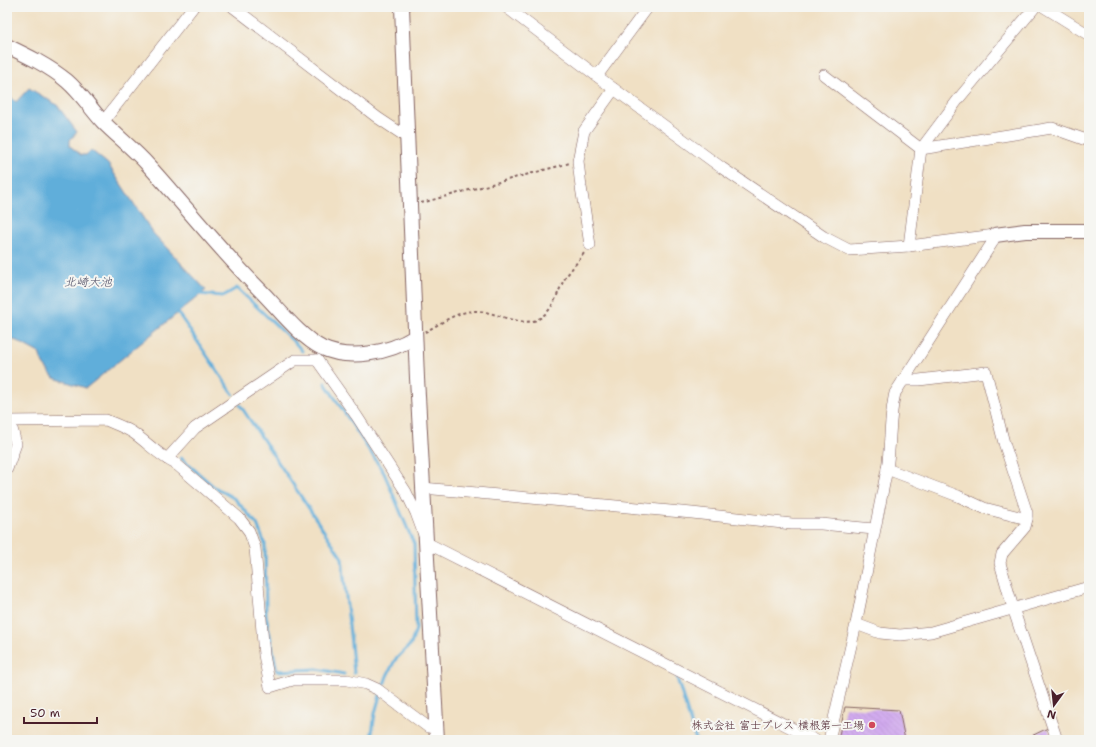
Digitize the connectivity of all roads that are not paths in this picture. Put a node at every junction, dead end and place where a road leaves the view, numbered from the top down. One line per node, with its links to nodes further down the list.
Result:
1 (193, 7): 14 (street)
2 (233, 7): 15 (street)
3 (402, 7): 15 (street)
4 (506, 7): 12 (street)
5 (648, 7): 12 (street)
6 (1035, 7): 17 (street)
7 (1044, 7): 8 (street)
8 (1059, 11): 9 (street)
9 (1089, 35)
10 (7, 46): 14 (street)
11 (824, 75): 17 (street)
12 (597, 76): 13 (street)
13 (614, 89): 20 (street); 21 (street)
14 (103, 122): 23 (street)
15 (408, 138): 22 (street)
16 (1089, 141): 17 (street)
17 (921, 149): 21 (street)
18 (1089, 231): 19 (street)
19 (995, 235): 21 (street); 24 (street)
20 (590, 245)
21 (909, 246)
22 (415, 337): 23 (street); 29 (street)
23 (320, 354): 26 (street); 32 (street)
24 (903, 380): 27 (street); 30 (street)
25 (9, 421): 26 (street); 28 (street)
26 (167, 459): 36 (street)
27 (887, 469): 30 (street); 31 (street)
28 (7, 470)
29 (424, 488): 31 (street); 32 (street)
30 (1027, 519): 34 (street)
31 (874, 529): 35 (street)
32 (427, 543): 36 (street); 37 (street)
33 (1089, 587): 34 (street)
34 (1014, 608): 35 (street); 39 (street)
35 (856, 624): 38 (street)
36 (436, 734)
37 (815, 740)
38 (829, 740)
39 (1057, 740)

